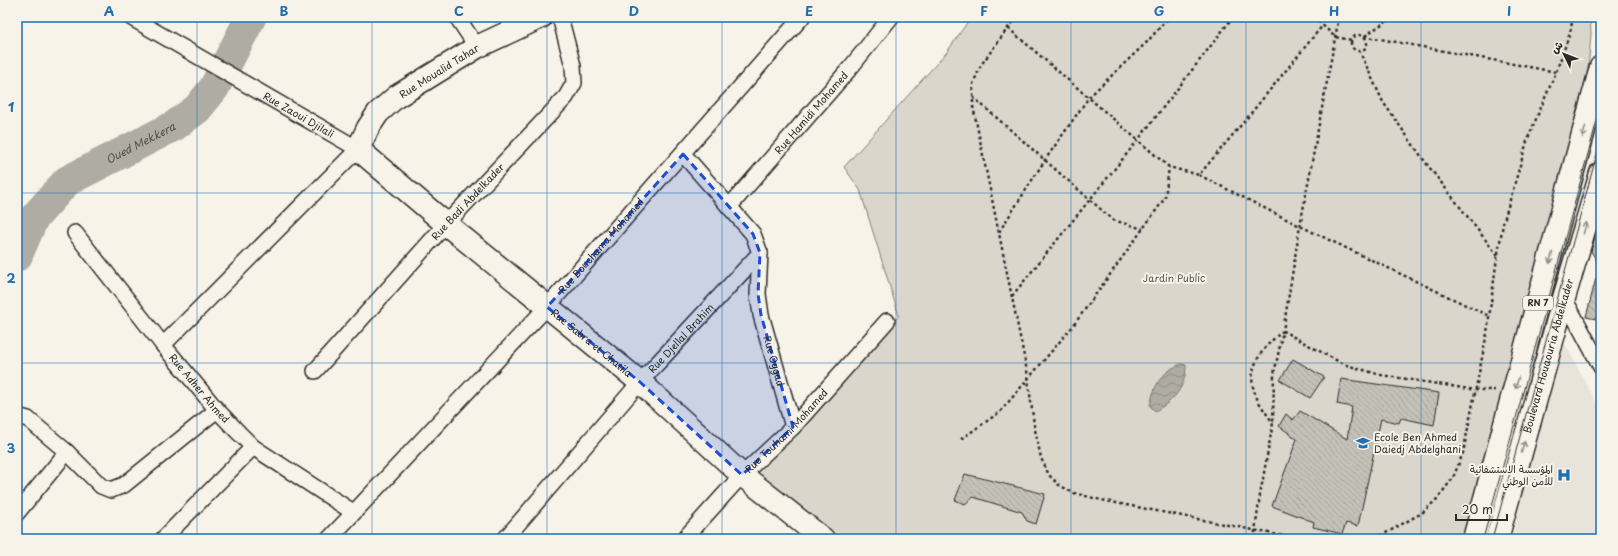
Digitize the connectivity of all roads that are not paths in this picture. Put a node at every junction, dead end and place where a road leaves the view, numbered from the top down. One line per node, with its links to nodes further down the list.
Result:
1 (130, 17): 7 (street)
2 (457, 17): 8 (street)
3 (541, 17): 8 (main road, Rue Moualid Tahar)
4 (560, 17): 14 (street, Rue Badi Abdelkader)
5 (802, 17): 11 (street, Rue Bouchama Mohamed)
6 (891, 17): 13 (street, Rue Hamidi Mohamed)
7 (147, 21): 10 (street, Rue Zaoui Djilali)
8 (477, 46): 10 (main road, Rue Moualid Tahar)
9 (1601, 67): 37 (main road, RN 7, one-way to 37)
10 (358, 149): 14 (main road, Rue Sabra et Chatila); 20 (street)
11 (683, 154): 13 (street); 18 (street, Rue Bouchama Mohamed)
12 (1601, 173): 17 (main road, Boulevard Houaouria Abdelkader / RN 7, one-way to 12)
13 (729, 207): 16 (street)
14 (446, 224): 18 (main road, Rue Sabra et Chatila); 22 (street, Rue Badi Abdelkader)
15 (75, 233): 20 (street, Rue Adher Ahmed)
16 (760, 254): 23 (street, Rue Djellal Brahim); 26 (street, Rue Oggad)
17 (1564, 298): 21 (street); 38 (main road, Boulevard Houaouria Abdelkader / RN 7, one-way to 17)
18 (548, 307): 23 (main road, Rue Sabra et Chatila); 30 (street, Rue Bouchama Mohamed)
19 (887, 321): 26 (street, Rue Touhami Mohamed)
20 (163, 345): 24 (street, Rue Adher Ahmed)
21 (1601, 367)
22 (315, 372)
23 (640, 382): 29 (main road, Rue Sabra et Chatila); 34 (street, Rue Djellal Brahim)
24 (217, 410): 27 (street, Rue Adher Ahmed); 28 (street)
25 (17, 416): 28 (street)
26 (793, 427): 29 (street, Rue Touhami Mohamed)
27 (253, 447): 30 (street, Rue Adher Ahmed); 32 (street)
28 (67, 452): 31 (street)
29 (742, 475): 35 (street, Rue Touhami Mohamed); 36 (main road, Rue Sabra et Chatila)
30 (354, 512): 33 (street, Rue Bouchama Mohamed)
31 (17, 513)
32 (162, 539)
33 (329, 539)
34 (505, 539)
35 (684, 539)
36 (823, 539)
37 (1474, 539)
38 (1498, 539)

